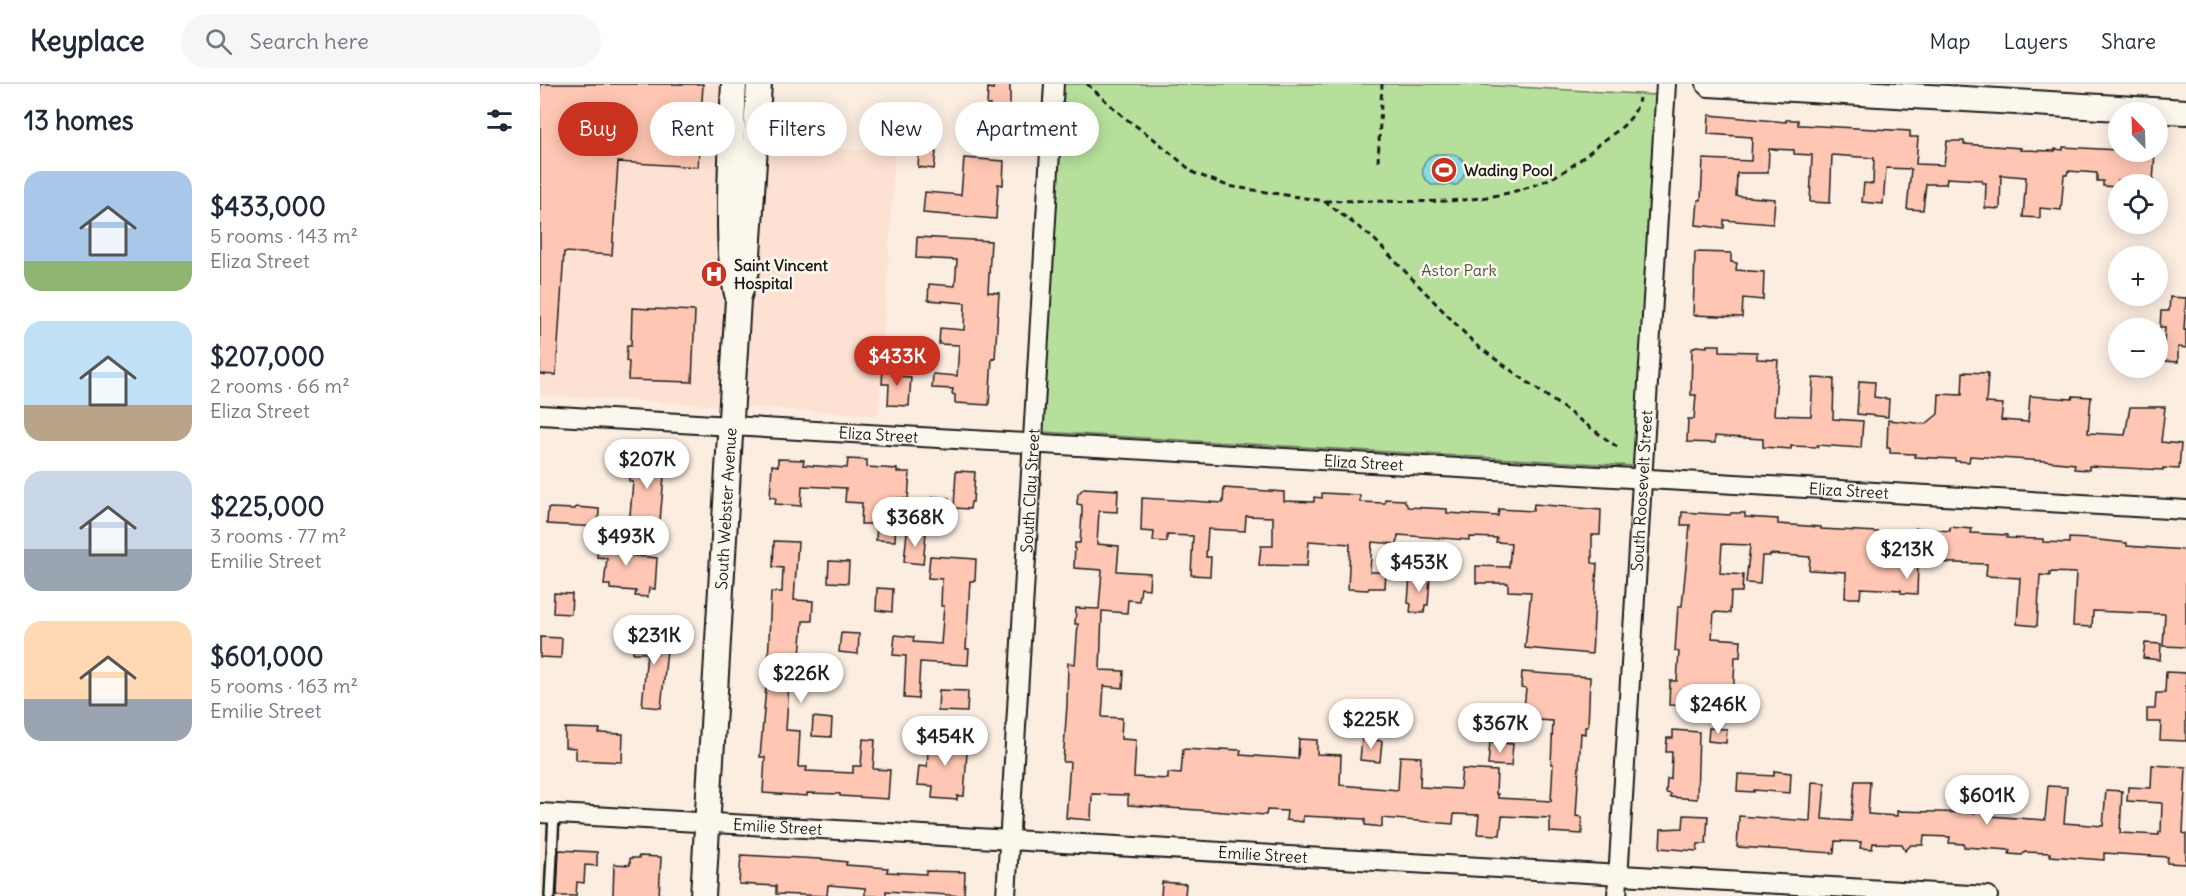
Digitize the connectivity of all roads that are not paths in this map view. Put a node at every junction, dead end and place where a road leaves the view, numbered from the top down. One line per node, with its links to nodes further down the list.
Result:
1 (734, 84): 7 (main road, South Webster Avenue)
2 (759, 84): 7 (main road, South Webster Avenue)
3 (1054, 84): 10 (street, South Clay Street)
4 (1666, 84): 11 (street, South Roosevelt Street)
5 (1709, 84): 6 (main road)
6 (2186, 112)
7 (738, 299): 9 (main road, South Webster Avenue)
8 (540, 415): 9 (street, Eliza Street)
9 (731, 426): 10 (street, Eliza Street); 14 (main road, South Webster Avenue)
10 (1033, 443): 11 (street, Eliza Street); 15 (street, South Clay Street)
11 (1642, 478): 12 (street, Eliza Street); 16 (street, South Roosevelt Street)
12 (2186, 510)
13 (547, 814): 14 (street, Emilie Street); 17 (lane)
14 (708, 823): 15 (street, Emilie Street); 18 (main road, South Webster Avenue)
15 (1009, 840): 16 (street, Emilie Street); 19 (street, South Clay Street)
16 (1619, 873): 20 (street, South Roosevelt Street); 21 (street, Emilie Street)
17 (550, 896)
18 (703, 896)
19 (1006, 896)
20 (1617, 896)
21 (1988, 896)

